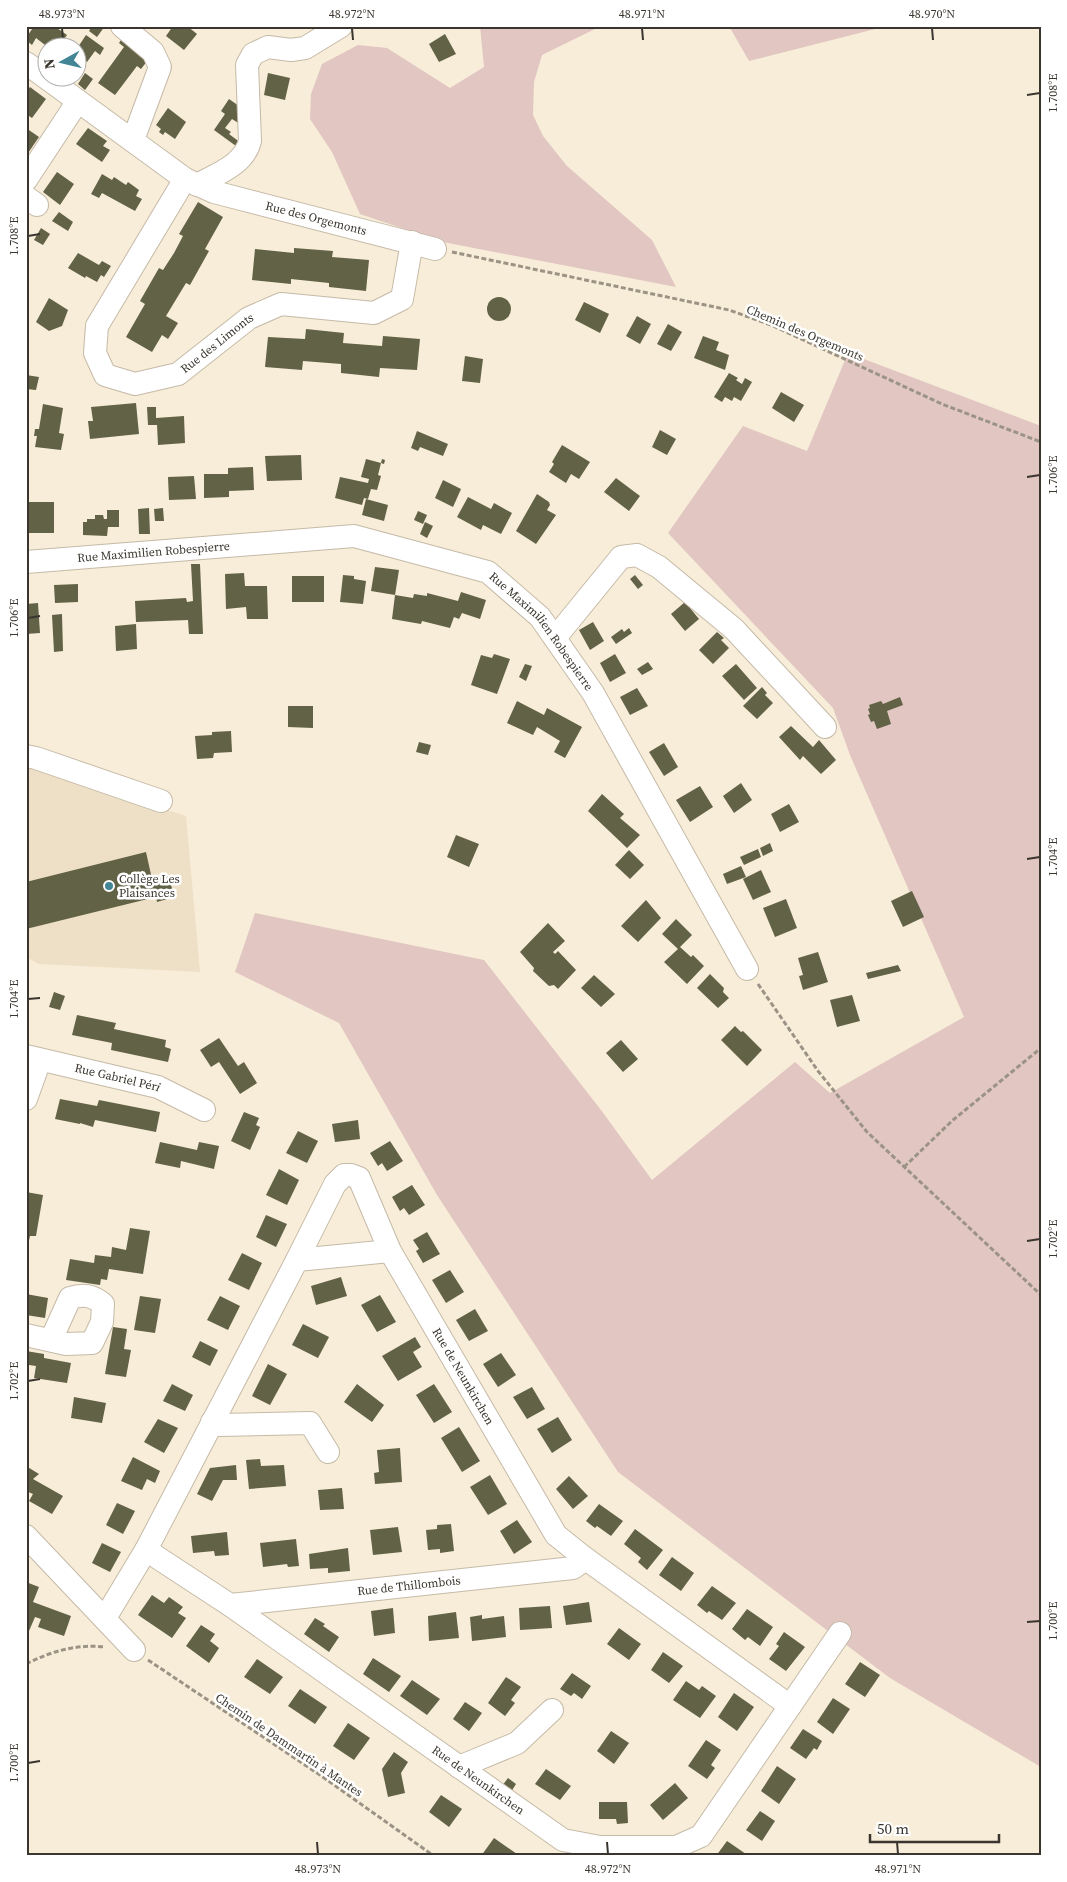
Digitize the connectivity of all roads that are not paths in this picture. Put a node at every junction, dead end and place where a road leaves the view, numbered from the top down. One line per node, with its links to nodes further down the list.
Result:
1 (122, 26): 5 (street)
2 (341, 26): 7 (street)
3 (26, 63): 4 (street, Rue des Orgemonts)
4 (78, 101): 5 (street, Rue des Orgemonts); 6 (street)
5 (133, 140): 7 (street, Rue des Orgemonts)
6 (26, 180)
7 (191, 182): 8 (street, Rue des Orgemonts); 8 (street, Rue des Limonts)
8 (412, 242): 9 (street, Rue des Orgemonts)
9 (435, 249)
10 (26, 562): 11 (street, Rue Maximilien Robespierre)
11 (555, 638): 12 (street); 15 (street, Rue Maximilien Robespierre)
12 (825, 727)
13 (26, 756): 14 (street)
14 (161, 802)
15 (747, 969)
16 (33, 1058): 17 (street); 18 (street, Rue Gabriel Péri)
17 (26, 1099)
18 (204, 1110)
19 (390, 1251): 20 (street); 20 (street, Rue de Neunkirchen); 27 (street, Rue de Neunkirchen)
20 (297, 1260): 23 (street, Rue de Neunkirchen)
21 (26, 1335): 22 (street)
22 (51, 1340)
23 (212, 1422): 24 (street); 26 (street, Rue de Neunkirchen)
24 (328, 1452)
25 (26, 1536): 29 (street)
26 (146, 1550): 28 (street, Rue de Neunkirchen); 29 (street, Rue de Neunkirchen)
27 (586, 1559): 28 (street, Rue de Thillombois); 32 (street, Rue de Neunkirchen)
28 (230, 1605): 34 (street, Rue de Neunkirchen)
29 (105, 1618): 31 (street)
30 (840, 1633): 32 (street, Rue de Neunkirchen)
31 (134, 1650)
32 (790, 1706): 34 (street, Rue de Neunkirchen)
33 (552, 1710): 34 (street)
34 (458, 1766)

